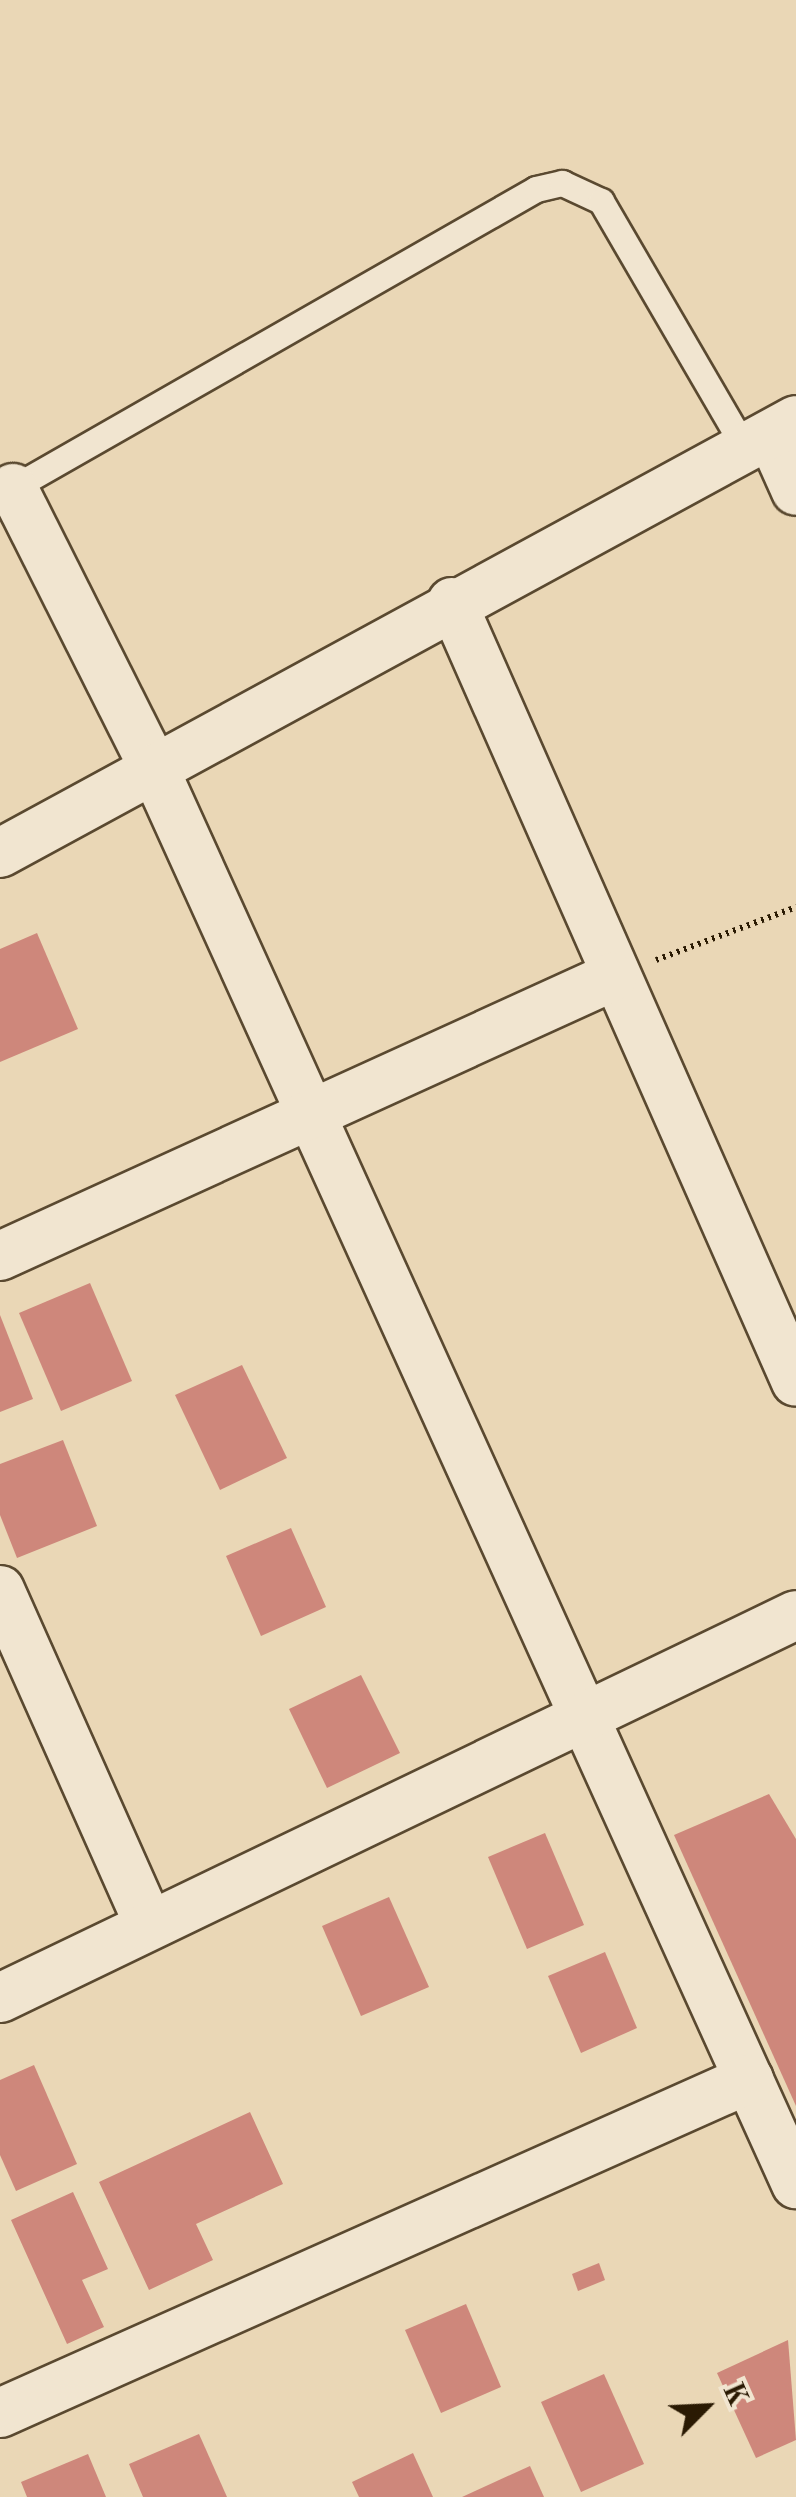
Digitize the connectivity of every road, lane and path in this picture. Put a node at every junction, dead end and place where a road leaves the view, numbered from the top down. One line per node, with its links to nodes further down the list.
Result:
1 (771, 434): 2 (street); 3 (lane); 4 (street)
2 (796, 491)
3 (7, 492): 5 (street)
4 (452, 602): 5 (street); 8 (street)
5 (154, 768): 6 (street); 9 (street)
6 (0, 854)
7 (796, 907): 8 (path)
8 (612, 976): 9 (street); 11 (street)
9 (310, 1112): 10 (street); 14 (street)
10 (0, 1256)
11 (796, 1382)
12 (0, 1590): 15 (street)
13 (796, 1616): 14 (street)
14 (585, 1719): 15 (street); 17 (street)
15 (148, 1923): 16 (street)
16 (0, 1998)
17 (749, 2080): 18 (street); 19 (street)
18 (796, 2184)
19 (0, 2413)

